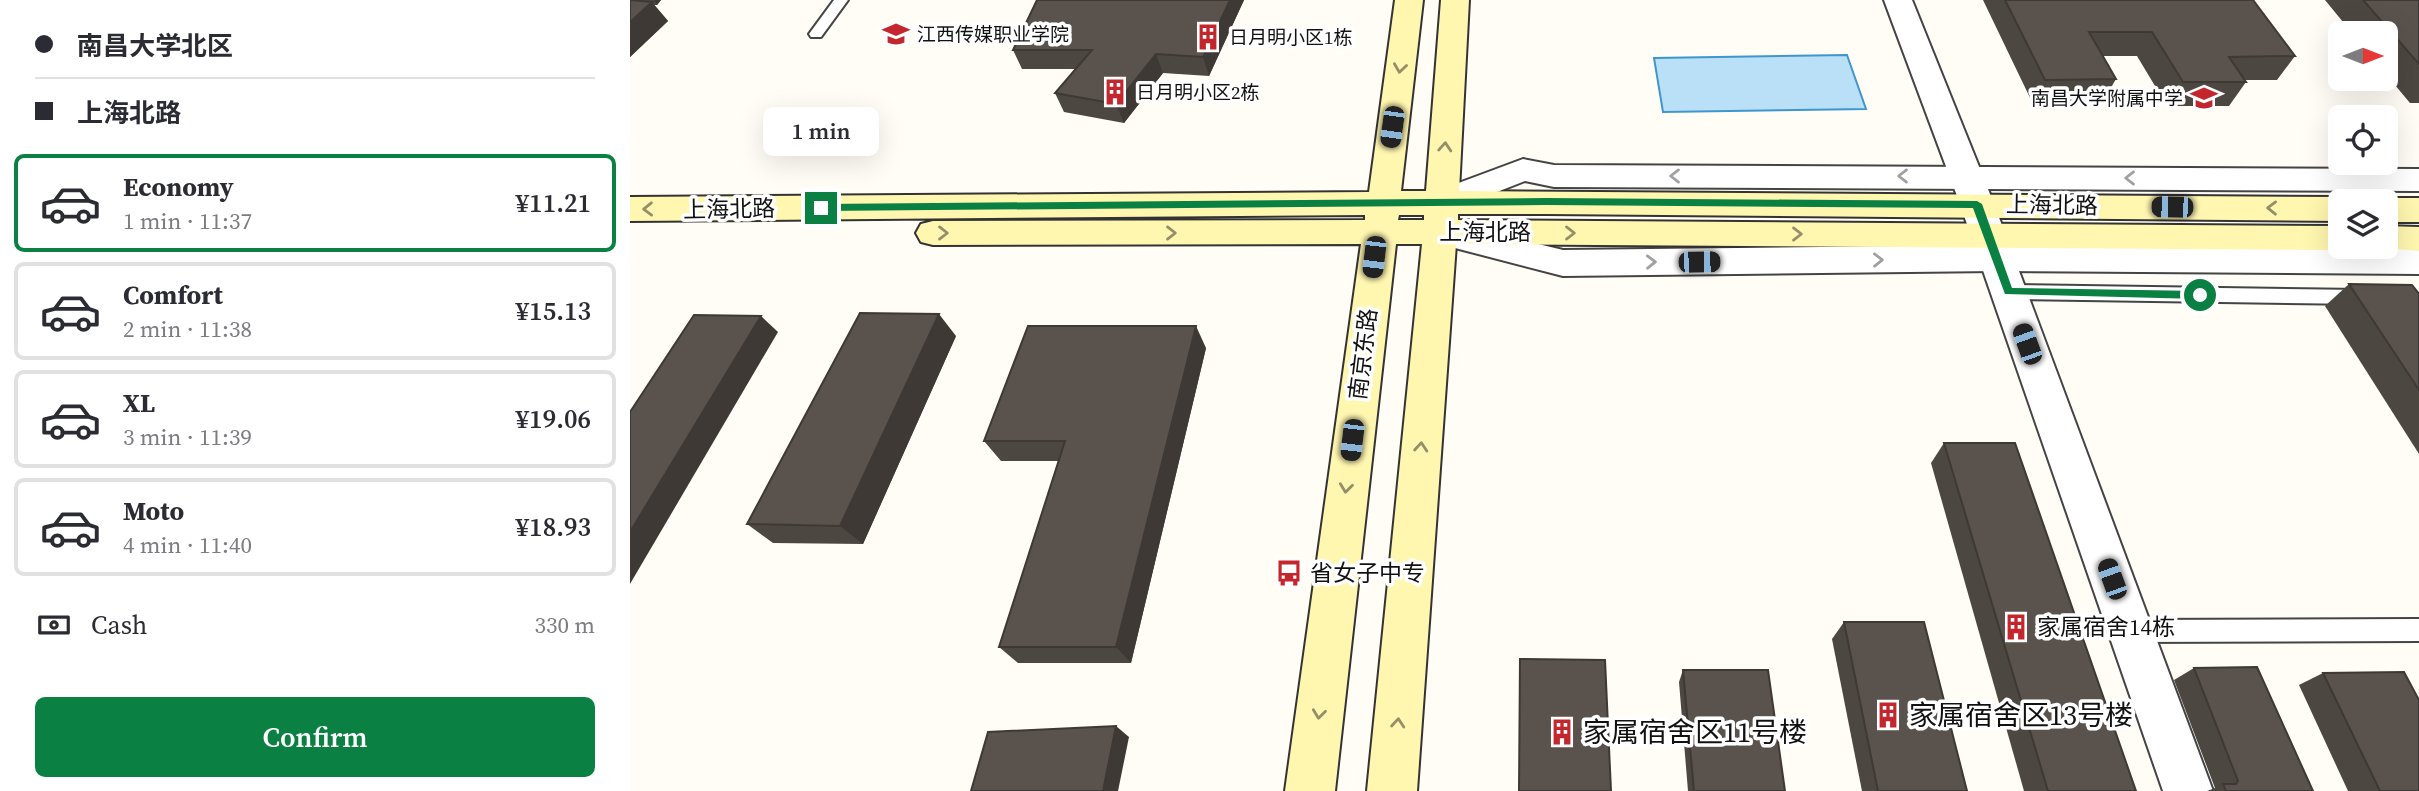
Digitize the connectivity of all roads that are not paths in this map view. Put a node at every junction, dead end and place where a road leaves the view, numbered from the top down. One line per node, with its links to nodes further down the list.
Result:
1 (841, 0): 5 (lane)
2 (1409, 0): 12 (main road, 南京东路, one-way to 12)
3 (1455, 0): 11 (main road, one-way to 3)
4 (1898, 0): 13 (street)
5 (816, 34)
6 (2419, 180): 13 (street, one-way to 13)
7 (630, 209): 12 (main road, 上海北路, one-way to 7)
8 (2328, 210): 13 (main road, 上海北路, one-way to 13)
9 (2398, 210): 10 (main road)
10 (2419, 210)
11 (1441, 217): 12 (main road, 上海北路); 13 (main road, 上海北路, one-way to 11); 13 (street, one-way to 13); 23 (main road, one-way to 11)
12 (1379, 218): 14 (main road, 上海北路, one-way to 12); 22 (main road, 南京东路, one-way to 22)
13 (1987, 233): 15 (main road, 上海北路); 18 (street); 19 (lane); 21 (street)
14 (630, 234)
15 (2328, 238)
16 (2398, 238): 17 (main road)
17 (2419, 239)
18 (2419, 261)
19 (2378, 298)
20 (2419, 630): 21 (lane)
21 (2132, 631): 24 (street)
22 (1310, 791)
23 (1392, 791)
24 (2188, 791)

